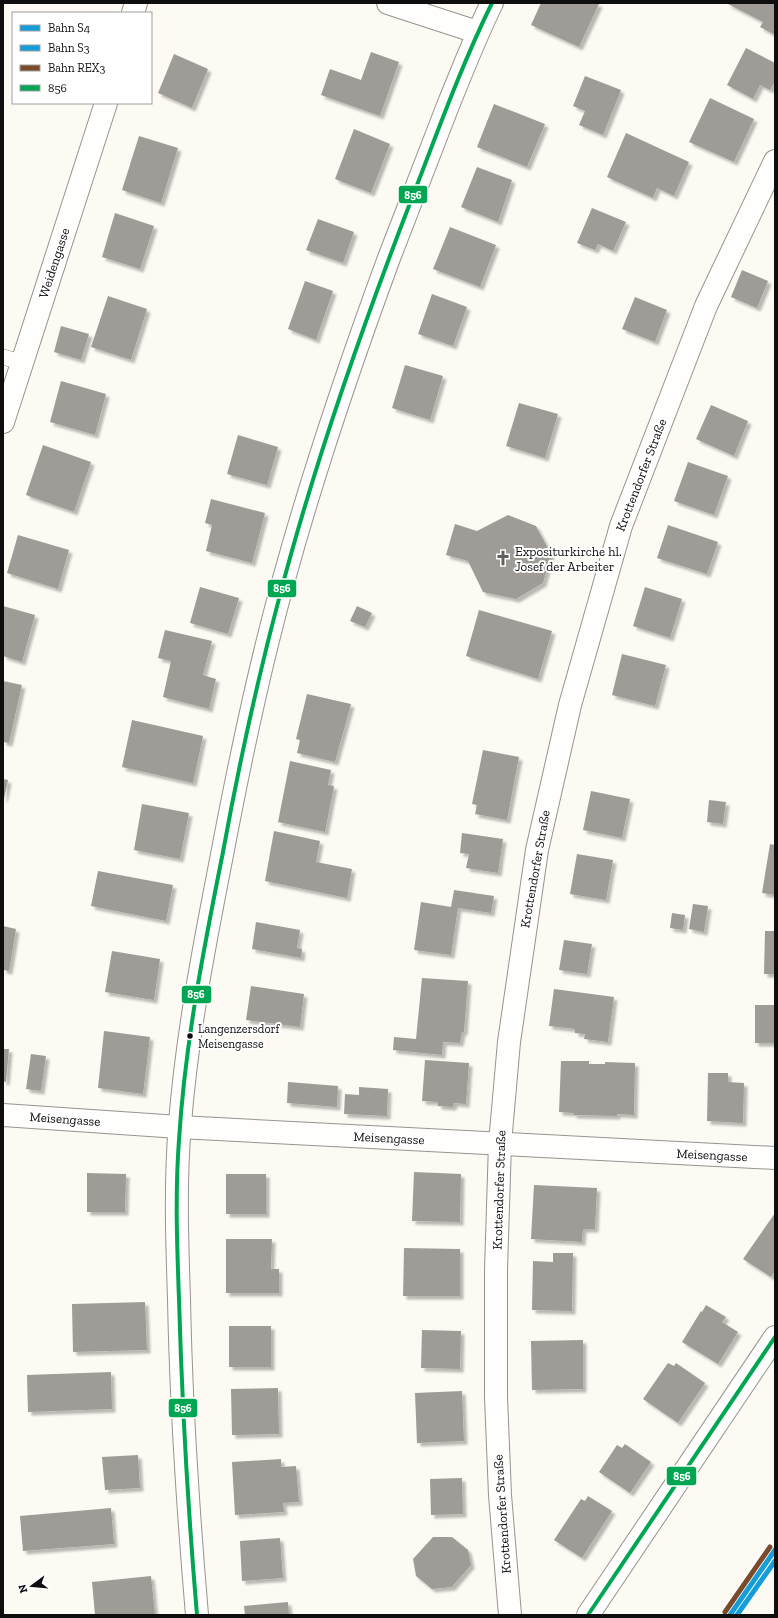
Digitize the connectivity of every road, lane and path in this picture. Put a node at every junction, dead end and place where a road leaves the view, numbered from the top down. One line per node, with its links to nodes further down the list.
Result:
1 (388, 3): 3 (street)
2 (492, 3): 3 (street)
3 (477, 32): 9 (street)
4 (106, 104): 6 (street, Weidengasse)
5 (775, 161): 10 (street, Krottendorfer Straße)
6 (12, 360): 7 (street, Weidengasse)
7 (3, 422)
8 (3, 1115): 9 (street, Meisengasse)
9 (179, 1127): 10 (street, Meisengasse); 13 (street)
10 (500, 1143): 11 (street, Meisengasse); 14 (street, Krottendorfer Straße)
11 (775, 1158)
12 (775, 1337): 15 (street)
13 (197, 1615)
14 (510, 1615)
15 (588, 1615)

